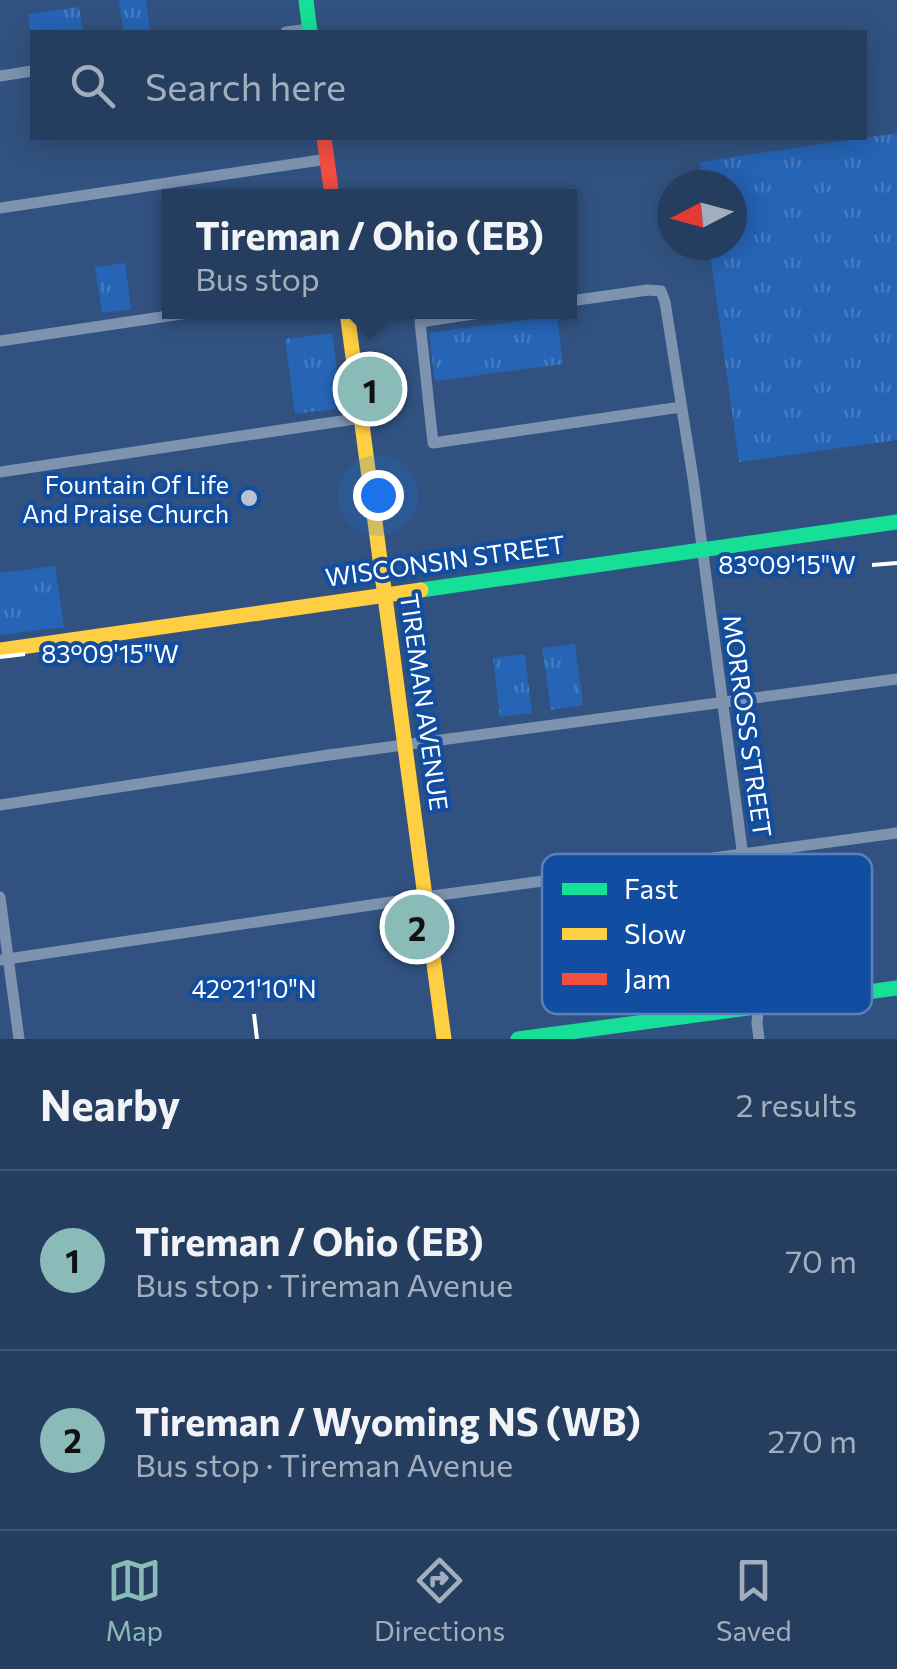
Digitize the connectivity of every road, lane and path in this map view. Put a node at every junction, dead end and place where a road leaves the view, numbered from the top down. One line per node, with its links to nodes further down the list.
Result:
1 (306, 0): 2 (street)
2 (310, 30)
3 (30, 70): 4 (street)
4 (0, 76)
5 (324, 140): 6 (street)
6 (327, 159): 7 (street); 8 (street)
7 (331, 189)
8 (0, 208)
9 (577, 299): 14 (street, MORROSS STREET)
10 (162, 317): 13 (street)
11 (349, 319): 15 (street, TIREMAN AVENUE)
12 (440, 319): 14 (street)
13 (0, 341)
14 (681, 408): 18 (street, MORROSS STREET)
15 (362, 418): 16 (street); 19 (street, TIREMAN AVENUE)
16 (0, 472)
17 (897, 522): 18 (street, WISCONSIN STREET)
18 (702, 550): 19 (street, WISCONSIN STREET); 22 (street, MORROSS STREET)
19 (385, 593): 20 (street, WISCONSIN STREET); 23 (street, TIREMAN AVENUE)
20 (0, 650)
21 (897, 679): 22 (street)
22 (722, 702): 23 (street); 26 (street, MORROSS STREET)
23 (405, 745): 24 (street); 29 (street, TIREMAN AVENUE)
24 (0, 805)
25 (897, 833): 26 (street)
26 (743, 854)
27 (542, 881): 29 (street)
28 (0, 897): 30 (street)
29 (425, 897): 30 (street); 36 (street, TIREMAN AVENUE)
30 (4, 960): 35 (street)
31 (897, 988): 32 (street)
32 (872, 991)
33 (700, 1014): 37 (street)
34 (758, 1014): 38 (street, MORROSS STREET)
35 (19, 1039)
36 (444, 1039)
37 (518, 1039)
38 (759, 1039)

